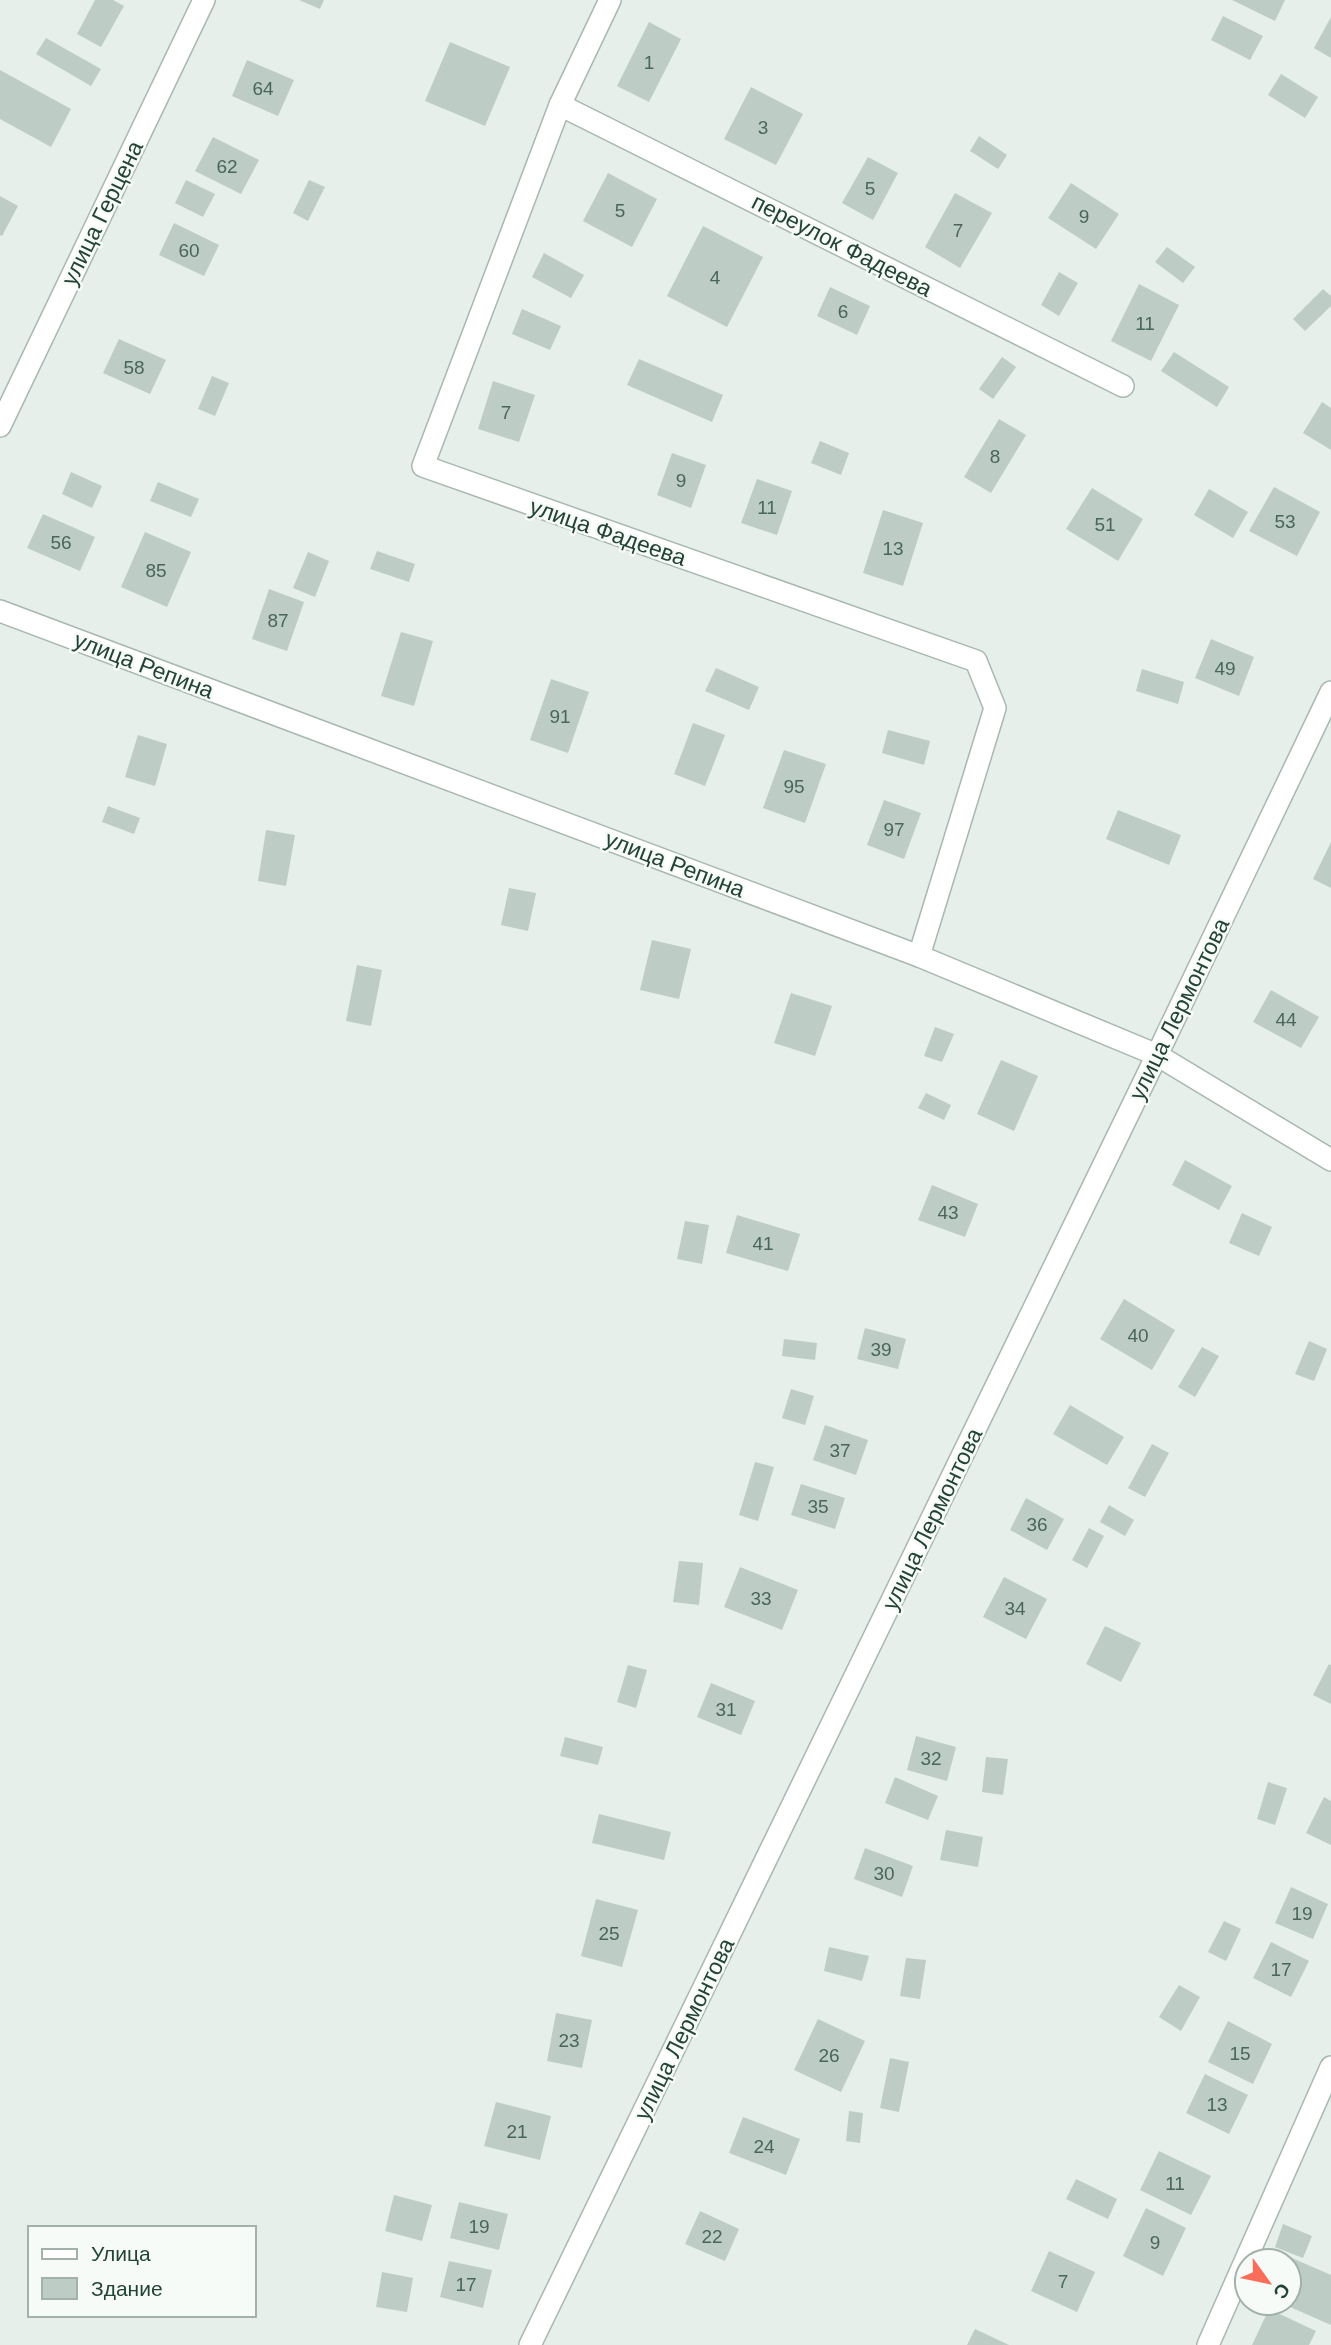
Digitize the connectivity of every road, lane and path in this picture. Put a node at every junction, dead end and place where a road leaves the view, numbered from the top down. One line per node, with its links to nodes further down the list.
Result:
1 (204, 0): 5 (street, улица Герцена)
2 (610, 0): 3 (street, улица Фадеева)
3 (560, 104): 4 (street, переулок Фадеева); 8 (street, улица Фадеева)
4 (1123, 386)
5 (0, 426)
6 (0, 611): 8 (street, улица Репина)
7 (1331, 692): 9 (street, улица Лермонтова)
8 (919, 956): 9 (street, улица Репина)
9 (1157, 1055): 10 (street, улица Репина); 12 (street, улица Лермонтова)
10 (1331, 1160)
11 (1331, 2067): 13 (street)
12 (530, 2345)
13 (1208, 2345)

